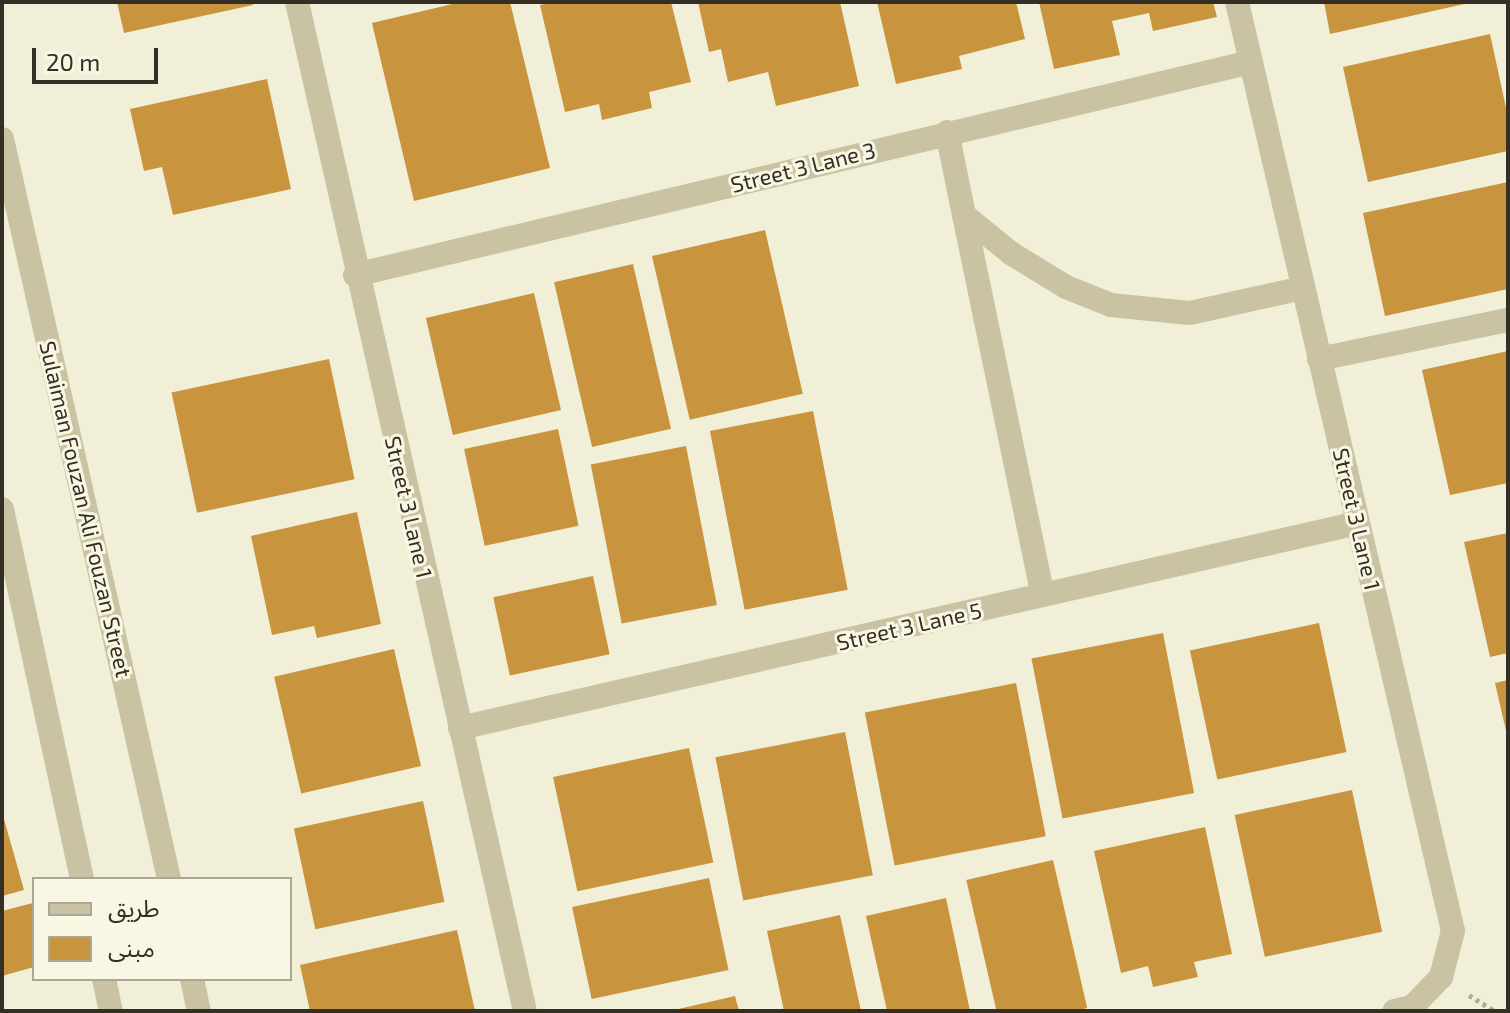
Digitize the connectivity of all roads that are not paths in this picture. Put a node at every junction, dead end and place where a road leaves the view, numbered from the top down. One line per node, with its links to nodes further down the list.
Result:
1 (297, 2): 7 (street, Street 3 Lane 1)
2 (1237, 2): 3 (street, Street 3 Lane 1)
3 (1251, 62): 4 (street, Street 3 Lane 3); 8 (street, Street 3 Lane 1)
4 (947, 132): 6 (street); 7 (street, Street 3 Lane 3)
5 (2, 139): 16 (street, Sulaiman Fouzan Ali Fouzan Street)
6 (964, 215): 8 (street); 13 (street)
7 (355, 275): 14 (street, Street 3 Lane 1)
8 (1303, 288): 10 (street, Street 3 Lane 1)
9 (1508, 320): 10 (street)
10 (1319, 359): 12 (street, Street 3 Lane 1)
11 (2, 509): 15 (street)
12 (1358, 523): 13 (street, Street 3 Lane 5); 22 (street, Street 3 Lane 1)
13 (1043, 595): 14 (street, Street 3 Lane 5)
14 (460, 728): 21 (street, Street 3 Lane 1)
15 (82, 877)
16 (169, 877)
17 (104, 981): 19 (street)
18 (192, 981): 20 (street)
19 (111, 1011)
20 (199, 1011)
21 (525, 1011)
22 (1394, 1011)

